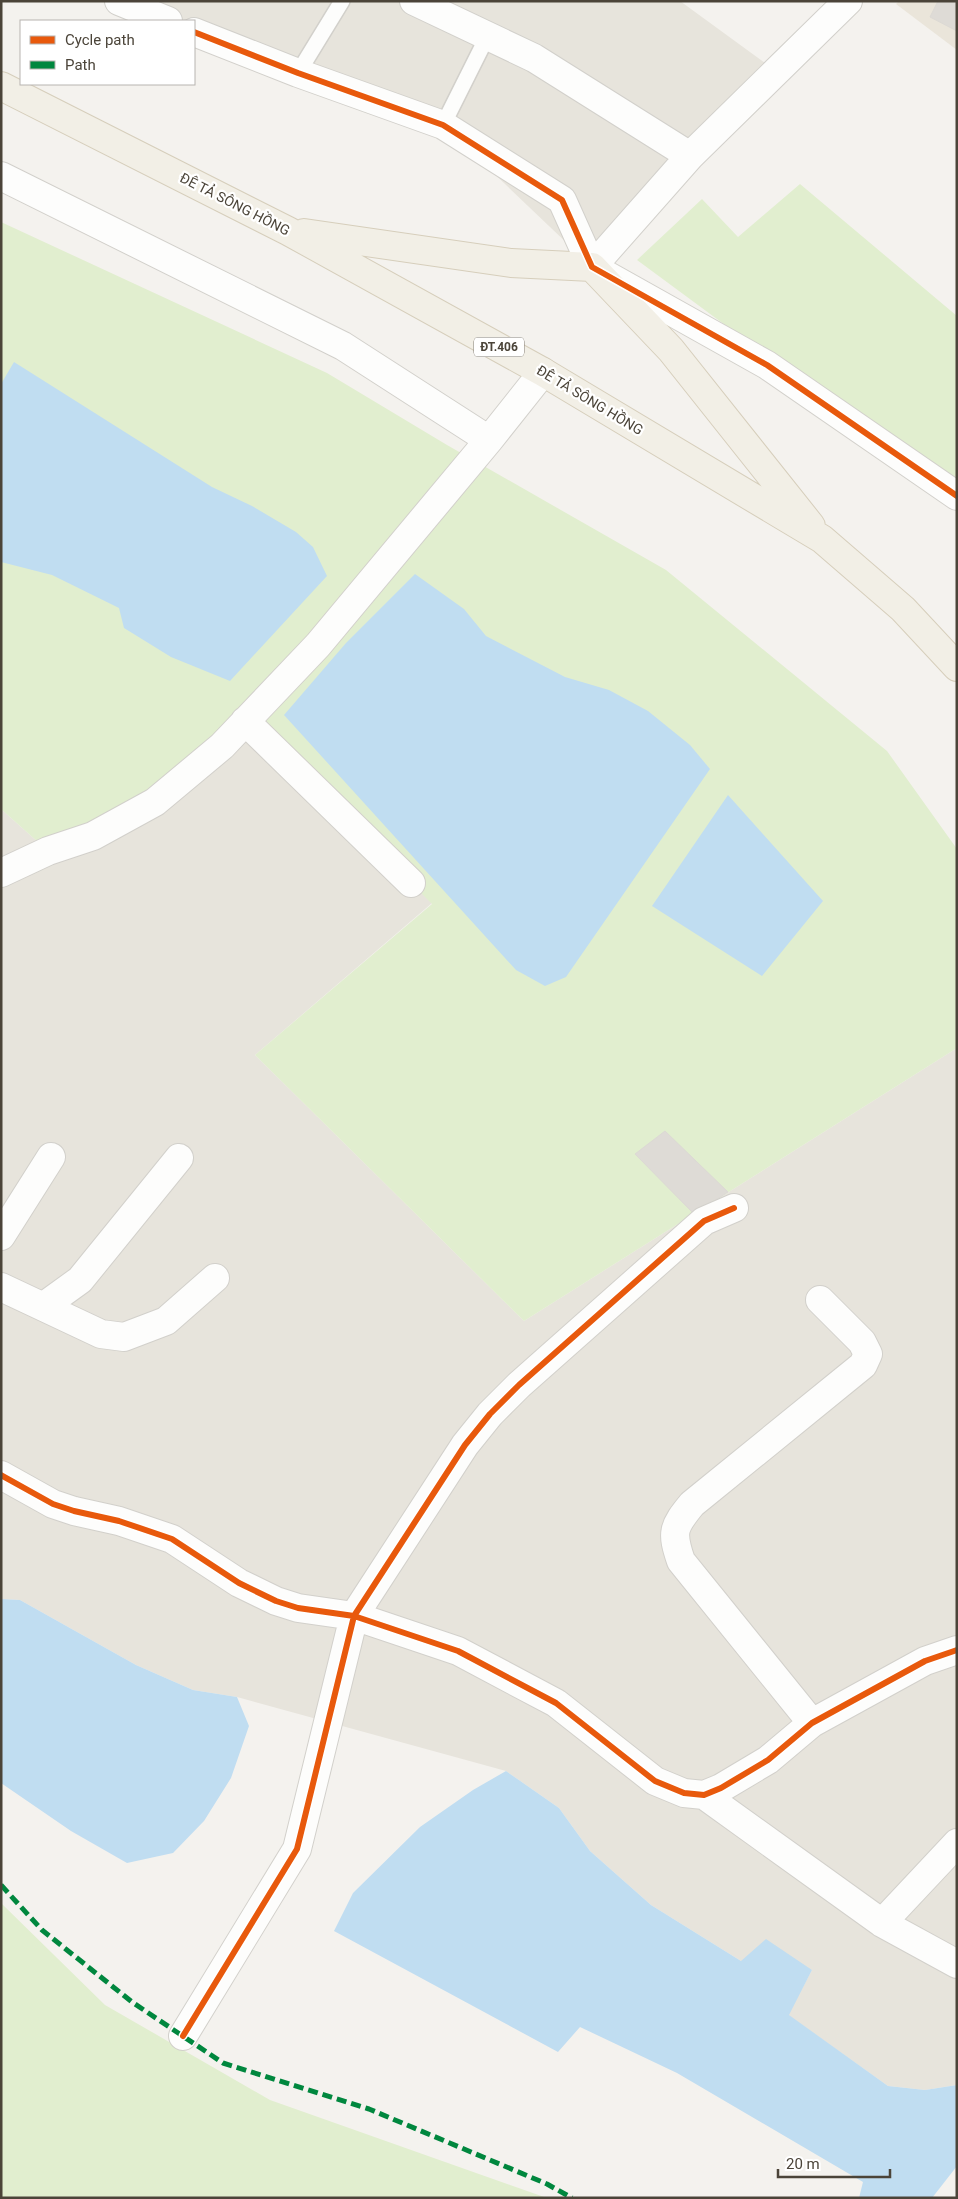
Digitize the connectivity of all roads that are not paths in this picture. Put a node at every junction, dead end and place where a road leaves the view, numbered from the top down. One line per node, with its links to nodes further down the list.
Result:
1 (342, 1): 8 (lane)
2 (414, 1): 7 (street)
3 (848, 1): 11 (street)
4 (134, 4): 5 (street)
5 (166, 20)
6 (195, 32): 8 (street)
7 (488, 36): 10 (lane); 11 (street)
8 (298, 73): 10 (street)
9 (6, 85): 13 (main road, ĐÊ TẢ SÔNG HỒNG / ĐT.406)
10 (443, 125): 14 (street)
11 (690, 156): 14 (street)
12 (1, 176): 16 (street)
13 (288, 231): 14 (main road); 15 (main road, ĐÊ TẢ SÔNG HỒNG / ĐT.406)
14 (592, 267): 17 (street); 18 (main road)
15 (543, 372): 16 (street); 18 (main road, ĐÊ TẢ SÔNG HỒNG / ĐT.406)
16 (489, 440): 20 (street)
17 (957, 496)
18 (822, 539): 19 (main road, ĐÊ TẢ SÔNG HỒNG / ĐT.406)
19 (957, 667)
20 (245, 721): 21 (street); 22 (street)
21 (1, 873)
22 (411, 883)
23 (51, 1157): 26 (street)
24 (179, 1158): 30 (street)
25 (734, 1208): 32 (street)
26 (1, 1236)
27 (215, 1278): 30 (street)
28 (1, 1287): 30 (street)
29 (820, 1300): 34 (street)
30 (44, 1306)
31 (1, 1476): 32 (street)
32 (354, 1616): 35 (street); 39 (street)
33 (957, 1650): 34 (street)
34 (812, 1723): 35 (street)
35 (704, 1795): 37 (street)
36 (957, 1843): 37 (street)
37 (882, 1923): 38 (street)
38 (957, 1964)
39 (182, 2036)

